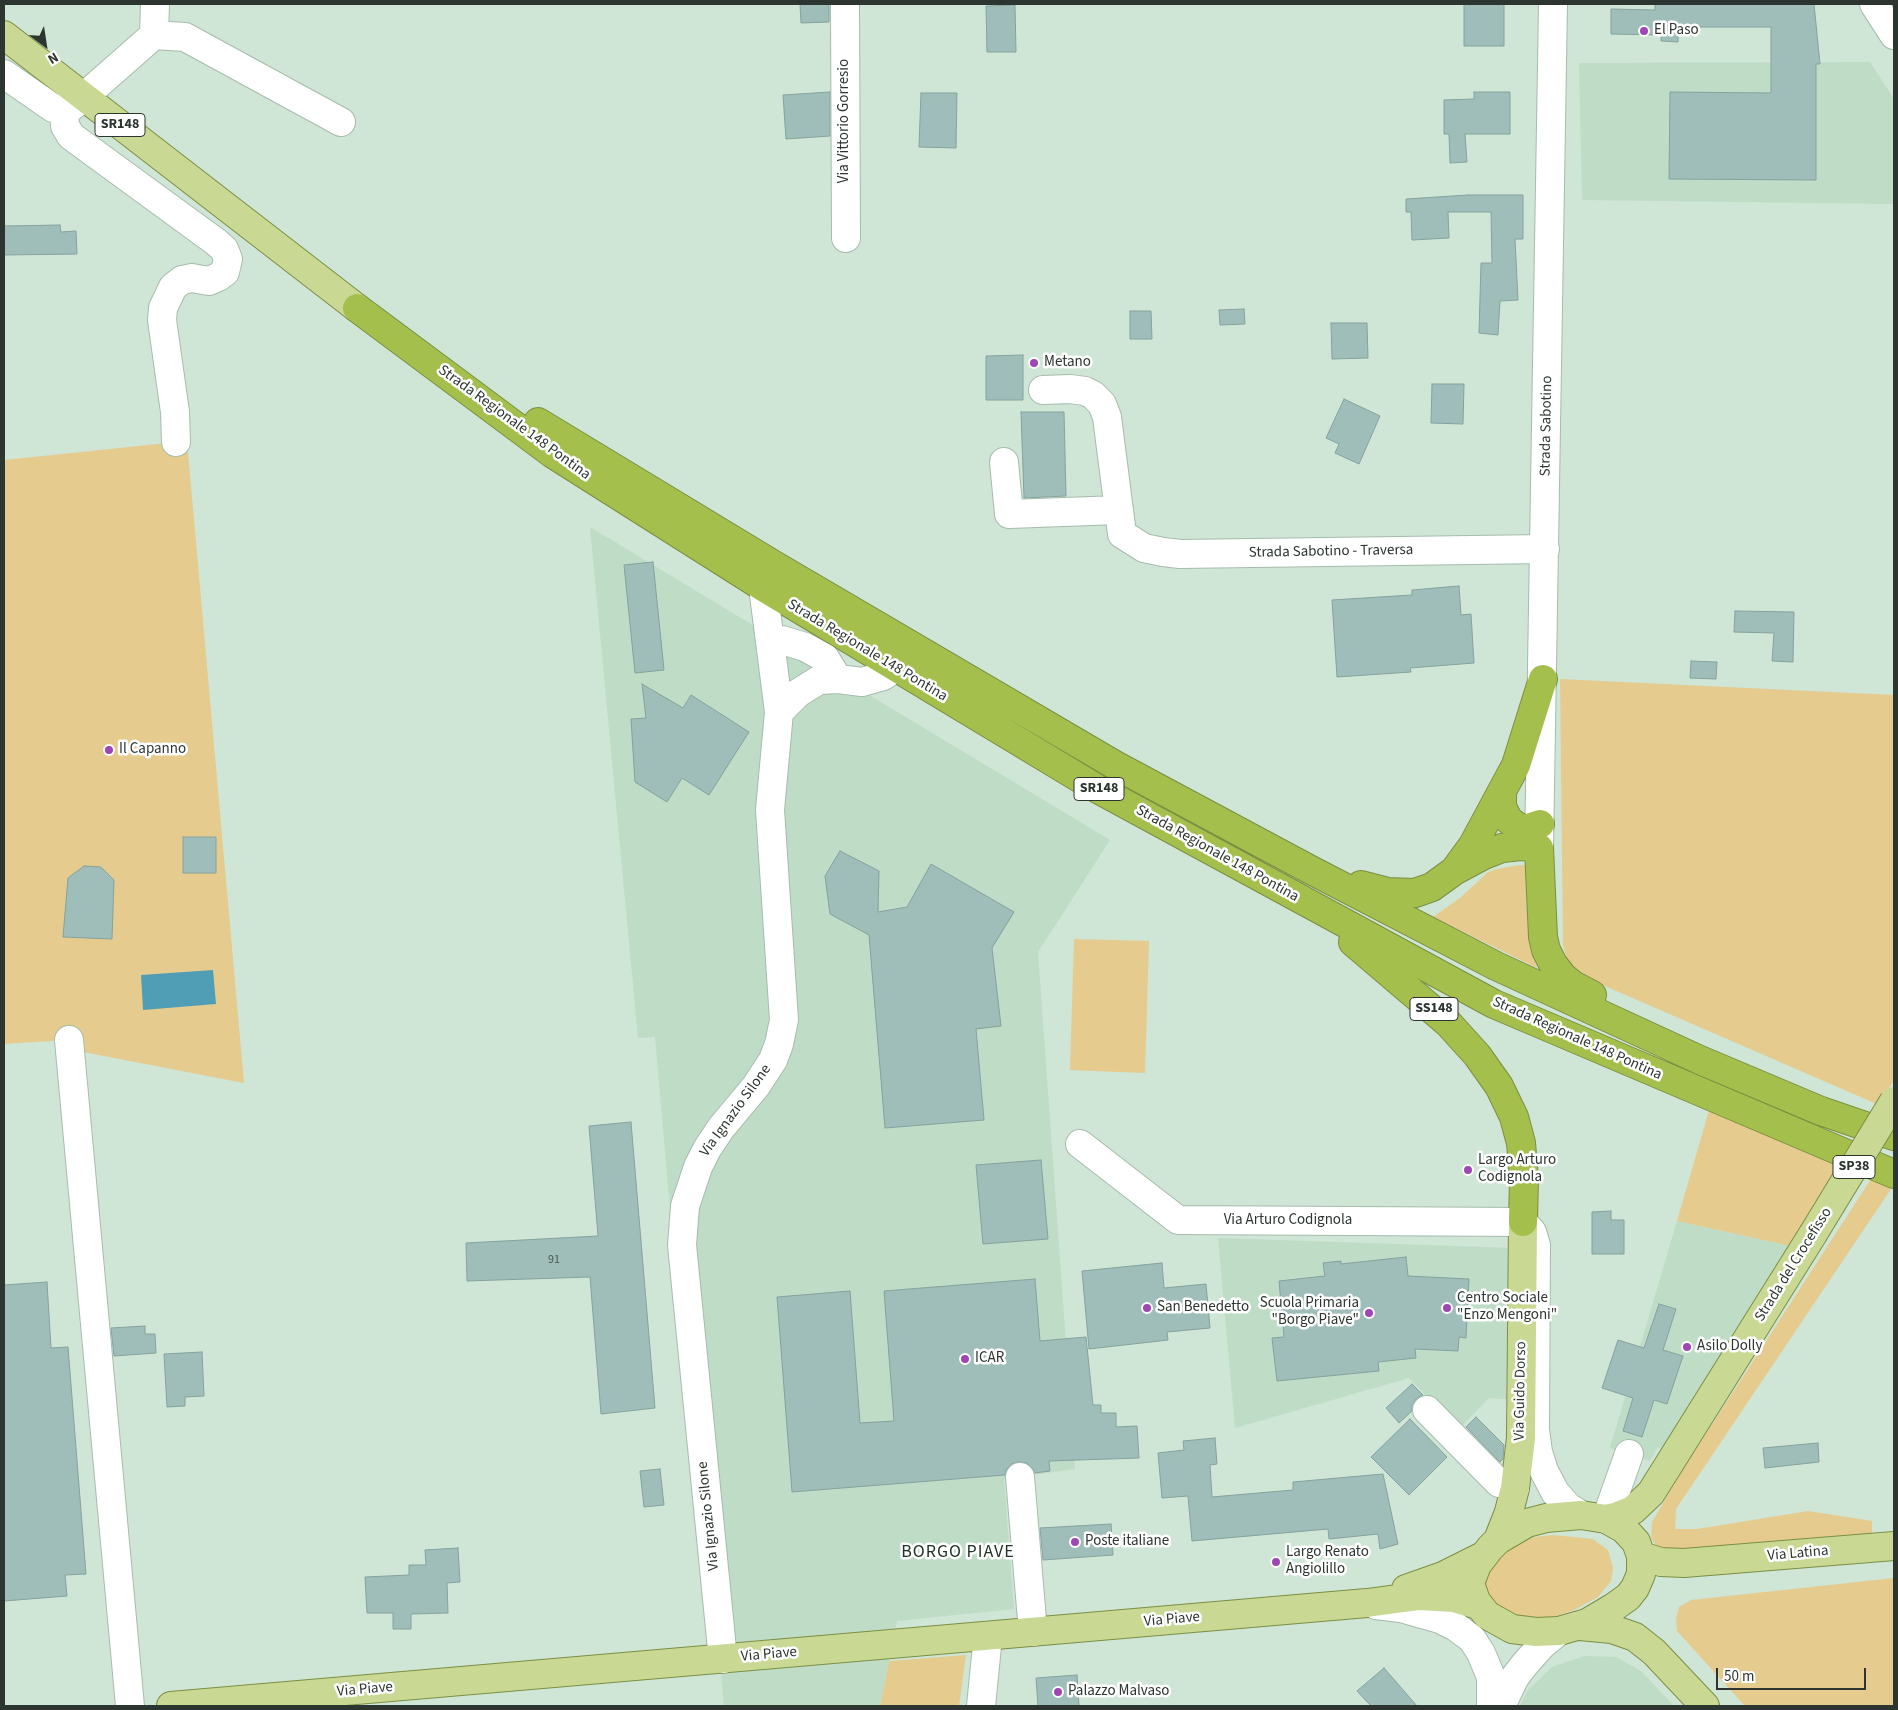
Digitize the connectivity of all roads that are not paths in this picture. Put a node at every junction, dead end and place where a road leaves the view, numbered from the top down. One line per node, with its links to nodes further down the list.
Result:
1 (155, 4): 6 (street)
2 (845, 4): 11 (street, Via Vittorio Gorresio)
3 (1553, 4): 17 (street, Strada Sabotino)
4 (1874, 4): 7 (street)
5 (4, 35): 9 (main road, Strada Regionale 148 Pontina / SR148)
6 (154, 35): 9 (street); 10 (street)
7 (1894, 35)
8 (4, 74): 9 (street)
9 (74, 103): 12 (main road, Strada Regionale 148 Pontina / SR148); 14 (street)
10 (341, 122)
11 (846, 238)
12 (357, 308): 18 (highway, Strada Regionale 148 Pontina / SR148); 27 (highway, Strada Regionale 148 Pontina / SR148)
13 (1043, 390): 16 (street)
14 (176, 442)
15 (1004, 462): 16 (street)
16 (1121, 522): 17 (street, Strada Sabotino - Traversa)
17 (1545, 549): 22 (street, Strada Sabotino)
18 (763, 588): 19 (street, Via Ignazio Silone); 20 (highway, Strada Regionale 148 Pontina / SR148)
19 (772, 644): 21 (street); 23 (street, Via Ignazio Silone)
20 (895, 668): 21 (street); 26 (highway, Strada Regionale 148 Pontina / SR148)
21 (838, 679): 23 (street)
22 (1543, 679): 24 (highway); 25 (street, Strada Sabotino)
23 (779, 712): 53 (street, Via Ignazio Silone)
24 (1502, 792): 25 (highway); 28 (highway)
25 (1540, 836): 28 (highway); 30 (highway)
26 (1239, 866): 34 (highway, Strada Regionale 148 Pontina / SR148); 35 (highway, SS148)
27 (1309, 869): 28 (highway); 30 (highway, Strada Regionale 148 Pontina / SR148)
28 (1454, 871)
29 (69, 1040): 56 (street)
30 (1700, 1060): 32 (highway, Strada Regionale 148 Pontina / SR148)
31 (1894, 1100): 39 (main road, Strada del Crocefisso / SP38, bridge)
32 (1894, 1136)
33 (1080, 1144): 35 (street, Via Arturo Codignola)
34 (1894, 1174)
35 (1522, 1222): 40 (main road, Via Guido Dorso); 41 (street, Via Guido Dorso)
36 (1427, 1410): 40 (street)
37 (1629, 1454): 41 (street)
38 (1020, 1477): 50 (street)
39 (1660, 1479): 41 (main road, Strada del Crocefisso); 44 (main road, Strada del Crocefisso / SP38)
40 (1515, 1488): 43 (main road, Via Guido Dorso)
41 (1594, 1517): 43 (main road); 44 (main road)
42 (1894, 1546): 45 (main road, Via Latina)
43 (1490, 1548): 47 (main road, Via Piave); 48 (main road)
44 (1638, 1549): 45 (main road, Via Latina); 46 (main road)
45 (1701, 1562): 46 (main road, Via Latina)
46 (1632, 1592): 49 (main road); 52 (main road)
47 (1367, 1603): 48 (main road, Via Piave); 50 (main road, Via Piave); 54 (street)
48 (1483, 1610): 49 (main road); 54 (street)
49 (1569, 1628): 52 (main road); 60 (street)
50 (1033, 1632): 51 (main road, Via Piave)
51 (988, 1636): 53 (main road, Via Piave); 58 (street)
52 (1654, 1652): 61 (main road)
53 (723, 1659): 55 (main road, Via Piave)
54 (1492, 1677): 59 (street)
55 (329, 1700): 57 (main road, Via Piave)
56 (130, 1706)
57 (171, 1706)
58 (980, 1706)
59 (1491, 1706)
60 (1501, 1706)
61 (1705, 1706)

